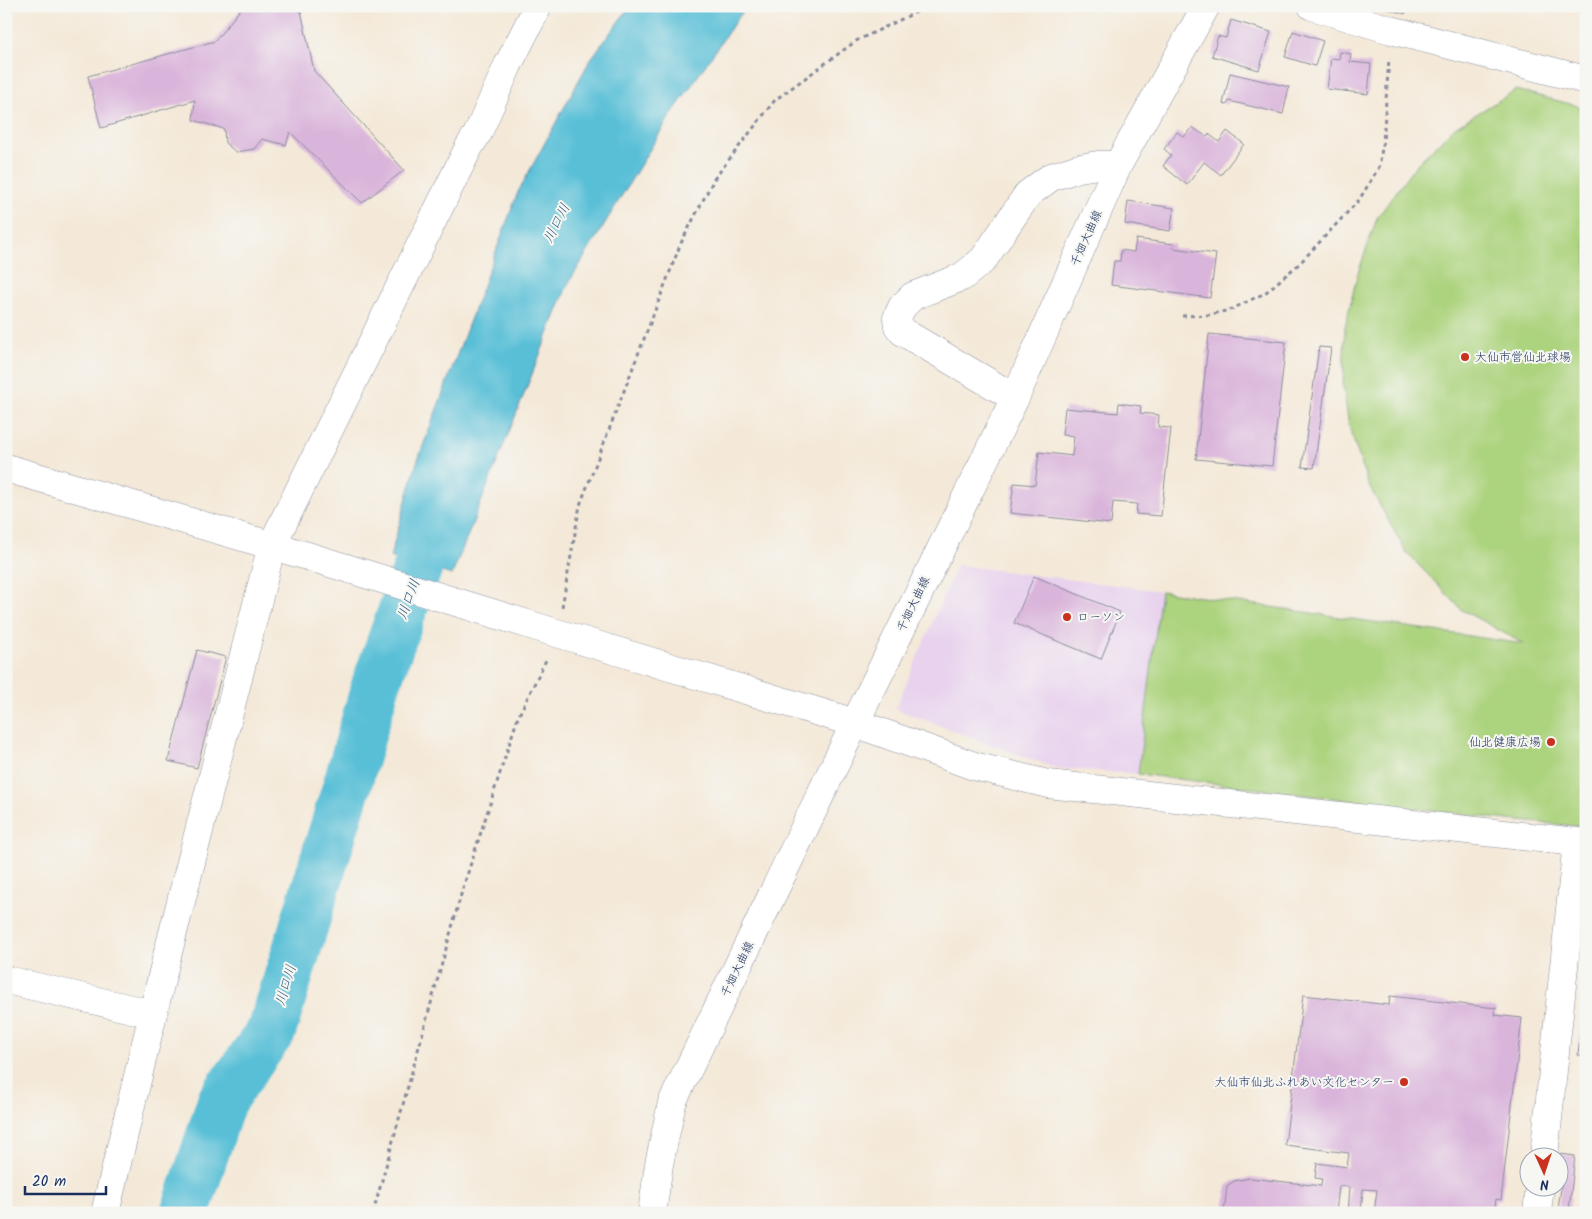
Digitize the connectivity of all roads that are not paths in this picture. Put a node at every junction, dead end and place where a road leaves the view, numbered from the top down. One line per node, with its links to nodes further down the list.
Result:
1 (538, 6): 8 (street)
2 (1206, 6): 5 (street, 千畑大曲線)
3 (1312, 6): 4 (street)
4 (1586, 80)
5 (1118, 165): 6 (street, 千畑大曲線); 6 (street)
6 (1015, 398): 9 (street, 千畑大曲線)
7 (6, 468): 8 (street)
8 (272, 545): 9 (street); 12 (street)
9 (855, 724): 10 (street); 16 (street, 千畑大曲線)
10 (1582, 843): 13 (street)
11 (11, 981): 12 (street)
12 (153, 1014): 15 (street)
13 (1545, 1146)
14 (1539, 1196): 17 (street)
15 (105, 1213)
16 (652, 1213)
17 (1538, 1213)

